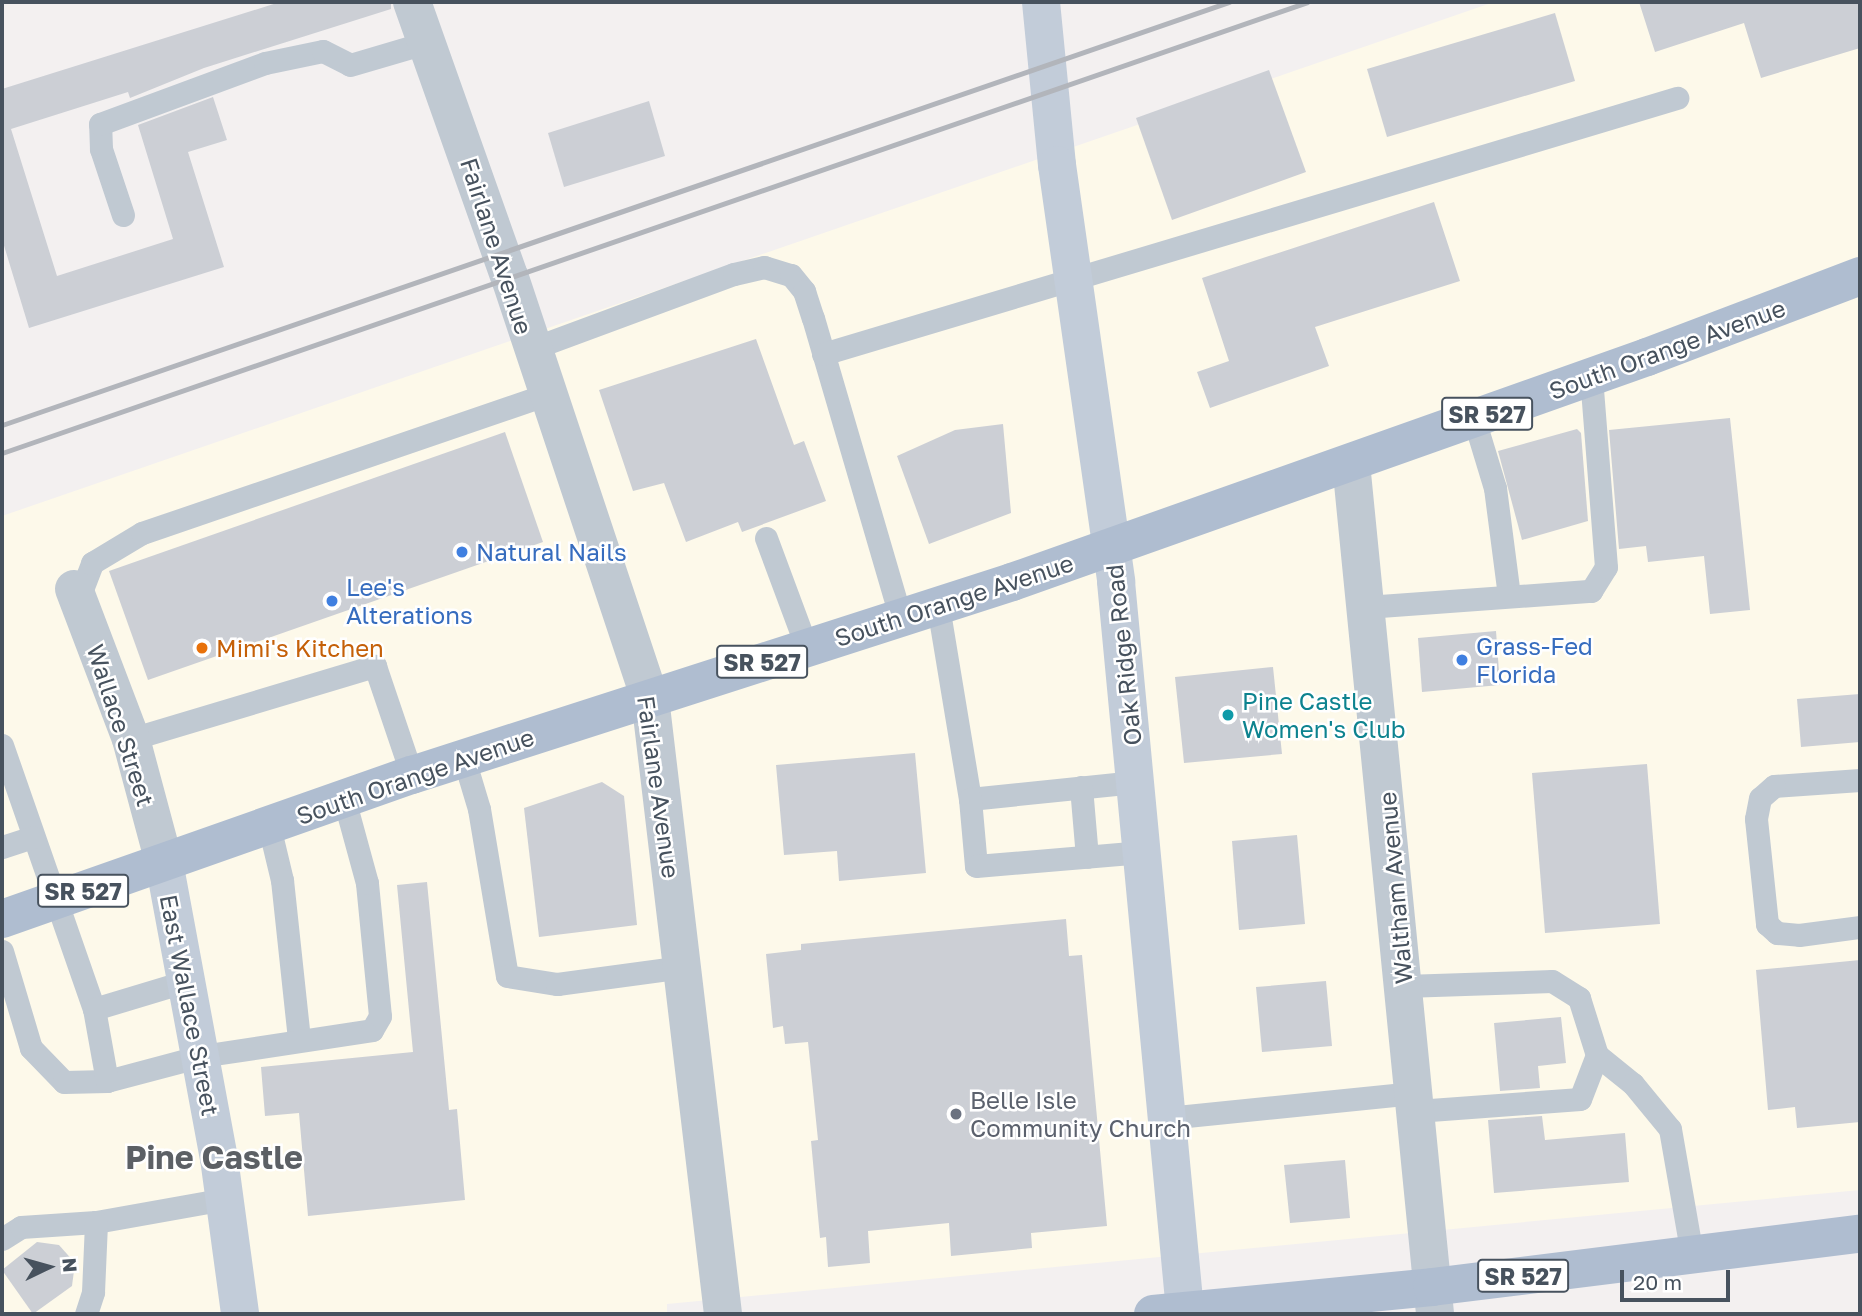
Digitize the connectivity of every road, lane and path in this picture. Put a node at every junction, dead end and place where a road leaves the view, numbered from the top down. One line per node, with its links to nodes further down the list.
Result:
1 (412, 2): 3 (street, Fairlane Avenue)
2 (1041, 2): 7 (main road, Oak Ridge Road)
3 (428, 42): 5 (lane); 8 (street, Fairlane Avenue)
4 (1677, 98): 7 (lane)
5 (122, 215)
6 (1860, 276): 10 (main road, South Orange Avenue / SR 527)
7 (1074, 278): 9 (lane); 15 (main road, Oak Ridge Road)
8 (531, 349): 9 (lane); 11 (street, Fairlane Avenue)
9 (823, 354): 20 (lane)
10 (1591, 377): 12 (main road, South Orange Avenue / SR 527); 17 (lane)
11 (546, 395): 16 (lane); 22 (street, Fairlane Avenue)
12 (1474, 419): 13 (main road, South Orange Avenue / SR 527); 17 (lane)
13 (1351, 463): 15 (main road, South Orange Avenue / SR 527); 19 (street, Waltham Avenue)
14 (766, 538): 21 (lane)
15 (1111, 547): 18 (main road, South Orange Avenue / SR 527); 28 (main road, Oak Ridge Road)
16 (76, 594): 23 (street, Wallace Street)
17 (1509, 596): 19 (lane)
18 (938, 606): 20 (main road, South Orange Avenue / SR 527); 31 (lane)
19 (1366, 607): 44 (street, Waltham Avenue)
20 (901, 618): 21 (main road, South Orange Avenue / SR 527)
21 (807, 648): 22 (main road, South Orange Avenue / SR 527)
22 (650, 698): 25 (main road, South Orange Avenue / SR 527); 42 (street, Fairlane Avenue)
23 (131, 739): 26 (lane); 37 (street, Wallace Street)
24 (2, 745): 33 (lane)
25 (464, 759): 26 (main road, South Orange Avenue / SR 527); 42 (lane)
26 (412, 775): 30 (main road, South Orange Avenue / SR 527)
27 (1860, 780): 40 (lane)
28 (1135, 782): 29 (lane); 35 (main road, Oak Ridge Road)
29 (1081, 787): 31 (lane); 36 (lane)
30 (344, 799): 32 (main road, South Orange Avenue / SR 527); 46 (lane)
31 (971, 799): 36 (lane)
32 (269, 826): 37 (main road, South Orange Avenue / SR 527); 46 (lane)
33 (32, 836): 34 (lane); 38 (lane)
34 (2, 847)
35 (1142, 852): 36 (lane); 51 (main road, Oak Ridge Road)
36 (1087, 857)
37 (164, 862): 38 (main road, South Orange Avenue / SR 527); 43 (main road, East Wallace Street)
38 (55, 901): 39 (main road, South Orange Avenue / SR 527); 45 (lane)
39 (2, 919)
40 (1860, 927)
41 (2, 951): 49 (lane)
42 (683, 967): 61 (street, Fairlane Avenue)
43 (187, 981): 45 (lane); 48 (main road, East Wallace Street)
44 (1404, 986): 47 (lane); 50 (street, Waltham Avenue)
45 (94, 1009): 49 (lane)
46 (299, 1039): 48 (lane)
47 (1597, 1055): 50 (lane); 56 (lane)
48 (201, 1056): 49 (lane); 52 (main road, East Wallace Street)
49 (107, 1081)
50 (1415, 1102): 51 (lane); 57 (street, Waltham Avenue)
51 (1167, 1118): 58 (main road, Oak Ridge Road)
52 (225, 1199): 53 (lane); 60 (main road, East Wallace Street)
53 (96, 1222): 55 (lane); 59 (lane)
54 (1860, 1234): 56 (main road, SR 527)
55 (2, 1239)
56 (1692, 1255): 57 (main road, SR 527)
57 (1434, 1301): 58 (main road, SR 527)
58 (1169, 1313)
59 (86, 1314)
60 (240, 1314)
61 (723, 1314)

